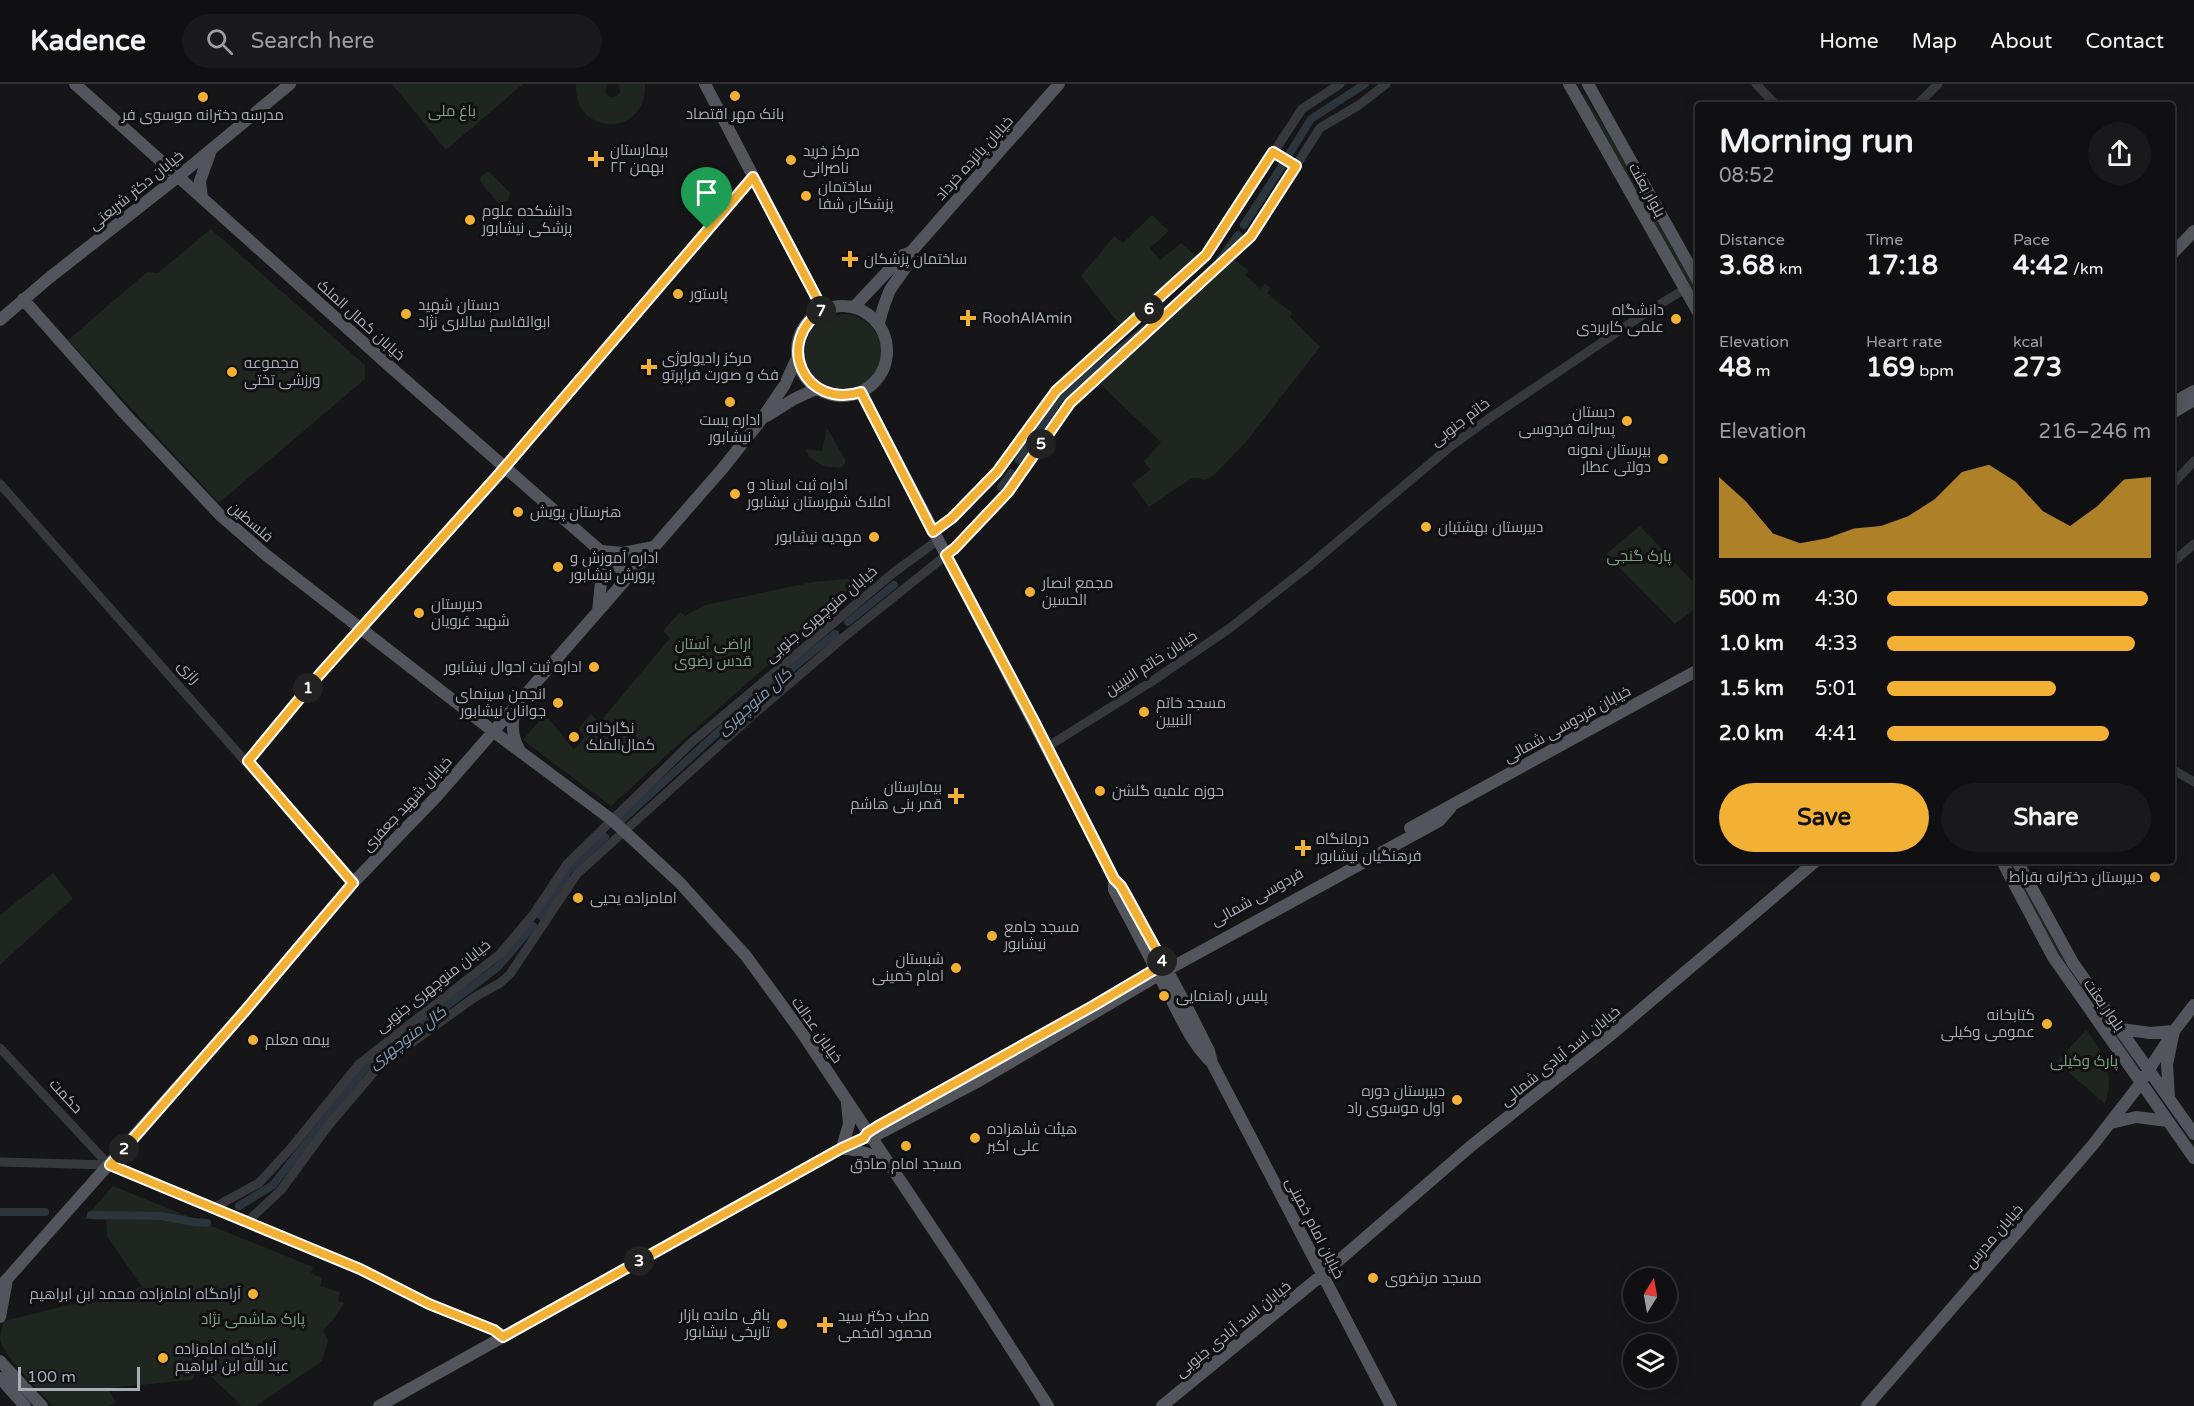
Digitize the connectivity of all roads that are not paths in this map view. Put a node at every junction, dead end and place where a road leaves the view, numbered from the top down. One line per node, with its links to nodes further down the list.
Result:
1 (75, 84): 16 (main road, خیابان کمال الملک)
2 (290, 84): 13 (main road, خیابان دکتر شریعتی)
3 (705, 84): 17 (main road)
4 (1059, 84): 21 (main road, خیابان پانزده خرداد)
5 (1340, 84): 14 (street, خیابان منوچهری جنوبی)
6 (1386, 84): 15 (street, خیابان منوچهری جنوبی)
7 (1588, 84): 22 (main road, بلوار بعثت)
8 (1756, 84): 11 (street)
9 (1938, 84): 12 (street)
10 (1574, 86): 23 (main road, بلوار بعثت)
11 (1773, 102)
12 (1920, 102)
13 (212, 148): 16 (main road, خیابان دکتر شریعتی); 18 (main road)
14 (1273, 152): 15 (street); 27 (street, خیابان منوچهری جنوبی)
15 (1296, 166): 30 (street, خیابان منوچهری جنوبی)
16 (178, 176): 18 (main road, خیابان کمال الملک); 24 (main road, خیابان دکتر شریعتی)
17 (753, 177): 28 (main road); 42 (street)
18 (202, 198): 42 (main road, خیابان کمال الملک)
19 (2194, 231): 20 (main road)
20 (2175, 251)
21 (911, 252): 26 (main road, خیابان پانزده خرداد); 31 (main road, خیابان پانزده خرداد)
22 (1695, 273)
23 (1686, 289): 25 (main road, بلوار بعثت); 53 (street, خاتم جنوبی)
24 (23, 299): 29 (main road, خیابان دکتر شریعتی); 56 (main road, فلسطین)
25 (1695, 306)
26 (855, 307): 28 (main road); 31 (main road)
27 (1150, 308): 30 (street); 40 (street, خیابان منوچهری جنوبی)
28 (823, 310): 32 (main road)
29 (0, 320)
30 (1160, 321): 43 (street, خیابان منوچهری جنوبی)
31 (879, 323): 35 (main road)
32 (798, 356): 33 (main road); 39 (main road, خیابان شهید جعفری)
33 (818, 388): 35 (main road); 39 (main road, خیابان شهید جعفری)
34 (2194, 391): 37 (main road)
35 (861, 392): 46 (main road, خیابان امام خمینی)
36 (2194, 400): 38 (main road)
37 (2175, 401)
38 (2175, 411)
39 (761, 420): 48 (main road, خیابان شهید جعفری)
40 (1006, 461): 43 (street); 46 (street, خیابان منوچهری جنوبی)
41 (2194, 461): 44 (street)
42 (505, 466): 49 (main road, خیابان کمال الملک); 56 (street)
43 (1022, 472): 50 (street, خیابان منوچهری جنوبی)
44 (2175, 482)
45 (0, 484): 63 (street, رازی)
46 (936, 536): 50 (main road, خیابان امام خمینی); 55 (street, خیابان منوچهری جنوبی)
47 (2194, 544): 51 (street)
48 (654, 547): 49 (main road); 52 (main road, خیابان شهید جعفری)
49 (601, 551): 52 (main road, خیابان کمال الملک); 54 (main road)
50 (946, 555): 57 (street, خیابان منوچهری جنوبی); 61 (main road, خیابان امام خمینی)
51 (2175, 560)
52 (629, 576): 54 (main road, خیابان شهید جعفری)
53 (1267, 599): 61 (street, خیابان خاتم النبیین)
54 (598, 611): 59 (main road, خیابان شهید جعفری)
55 (834, 623): 57 (street); 67 (street, خیابان منوچهری جنوبی)
56 (361, 629): 60 (main road, فلسطین); 63 (street)
57 (844, 637): 68 (street, خیابان منوچهری جنوبی)
58 (1695, 672): 66 (main road, خیابان فردوسی شمالی)
59 (515, 706): 60 (main road, خیابان شهید جعفری); 62 (main road)
60 (493, 731): 62 (main road, خیابان عدالت); 72 (main road, خیابان شهید جعفری)
61 (1047, 747): 75 (main road, خیابان امام خمینی)
62 (521, 752): 67 (main road, خیابان عدالت)
63 (248, 761): 72 (street, رازی)
64 (2175, 771): 65 (street)
65 (2194, 782)
66 (1452, 806): 75 (main road, فردوسی شمالی)
67 (612, 820): 68 (main road, خیابان عدالت); 73 (street, خیابان منوچهری جنوبی)
68 (625, 831): 74 (street, خیابان منوچهری جنوبی); 82 (main road, خیابان عدالت)
69 (1812, 864): 95 (main road, خیابان اسد آبادی شمالی)
70 (2004, 864): 81 (main road, بلوار بعثت)
71 (2019, 864): 77 (main road, بلوار بعثت)
72 (353, 883): 92 (main road, خیابان شهید جعفری)
73 (533, 915): 74 (street); 93 (street, خیابان منوچهری جنوبی)
74 (543, 927): 94 (street, خیابان منوچهری جنوبی)
75 (1162, 970): 87 (main road, فردوسی شمالی); 95 (main road, خیابان امام خمینی)
76 (2194, 1005): 78 (main road)
77 (2121, 1029): 78 (main road); 80 (main road, بلوار بعثت)
78 (2174, 1030): 80 (main road); 83 (main road)
79 (0, 1048): 92 (street, حکمت)
80 (2149, 1069): 81 (main road, خیابان مدرس); 83 (main road, بلوار بعثت)
81 (2141, 1083): 84 (main road, بلوار بعثت); 85 (main road, خیابان مدرس)
82 (846, 1099): 87 (main road, خیابان عدالت); 88 (main road)
83 (2169, 1099): 86 (main road, بلوار بعثت)
84 (2168, 1121): 85 (main road); 89 (main road, بلوار بعثت)
85 (2111, 1122): 108 (main road, خیابان مدرس)
86 (2194, 1134)
87 (867, 1136): 88 (main road, فردوسی شمالی); 91 (main road, خیابان عدالت)
88 (842, 1148): 91 (main road); 98 (main road, فردوسی شمالی)
89 (2194, 1158)
90 (0, 1162): 92 (street)
91 (889, 1162): 105 (main road, خیابان عدالت)
92 (110, 1165): 93 (street); 96 (main road, خیابان شهید جعفری)
93 (211, 1209): 94 (street)
94 (247, 1222): 98 (street)
95 (1322, 1275): 106 (main road, خیابان اسد آبادی جنوبی); 107 (main road, خیابان امام خمینی)
96 (4, 1283): 97 (main road)
97 (0, 1317)
98 (503, 1337): 104 (main road, فردوسی شمالی)
99 (0, 1348): 100 (main road)
100 (2, 1369): 101 (main road); 103 (main road)
101 (5, 1387): 102 (main road)
102 (25, 1406)
103 (42, 1406)
104 (379, 1406)
105 (1048, 1406)
106 (1162, 1406)
107 (1391, 1406)
108 (1866, 1406)

